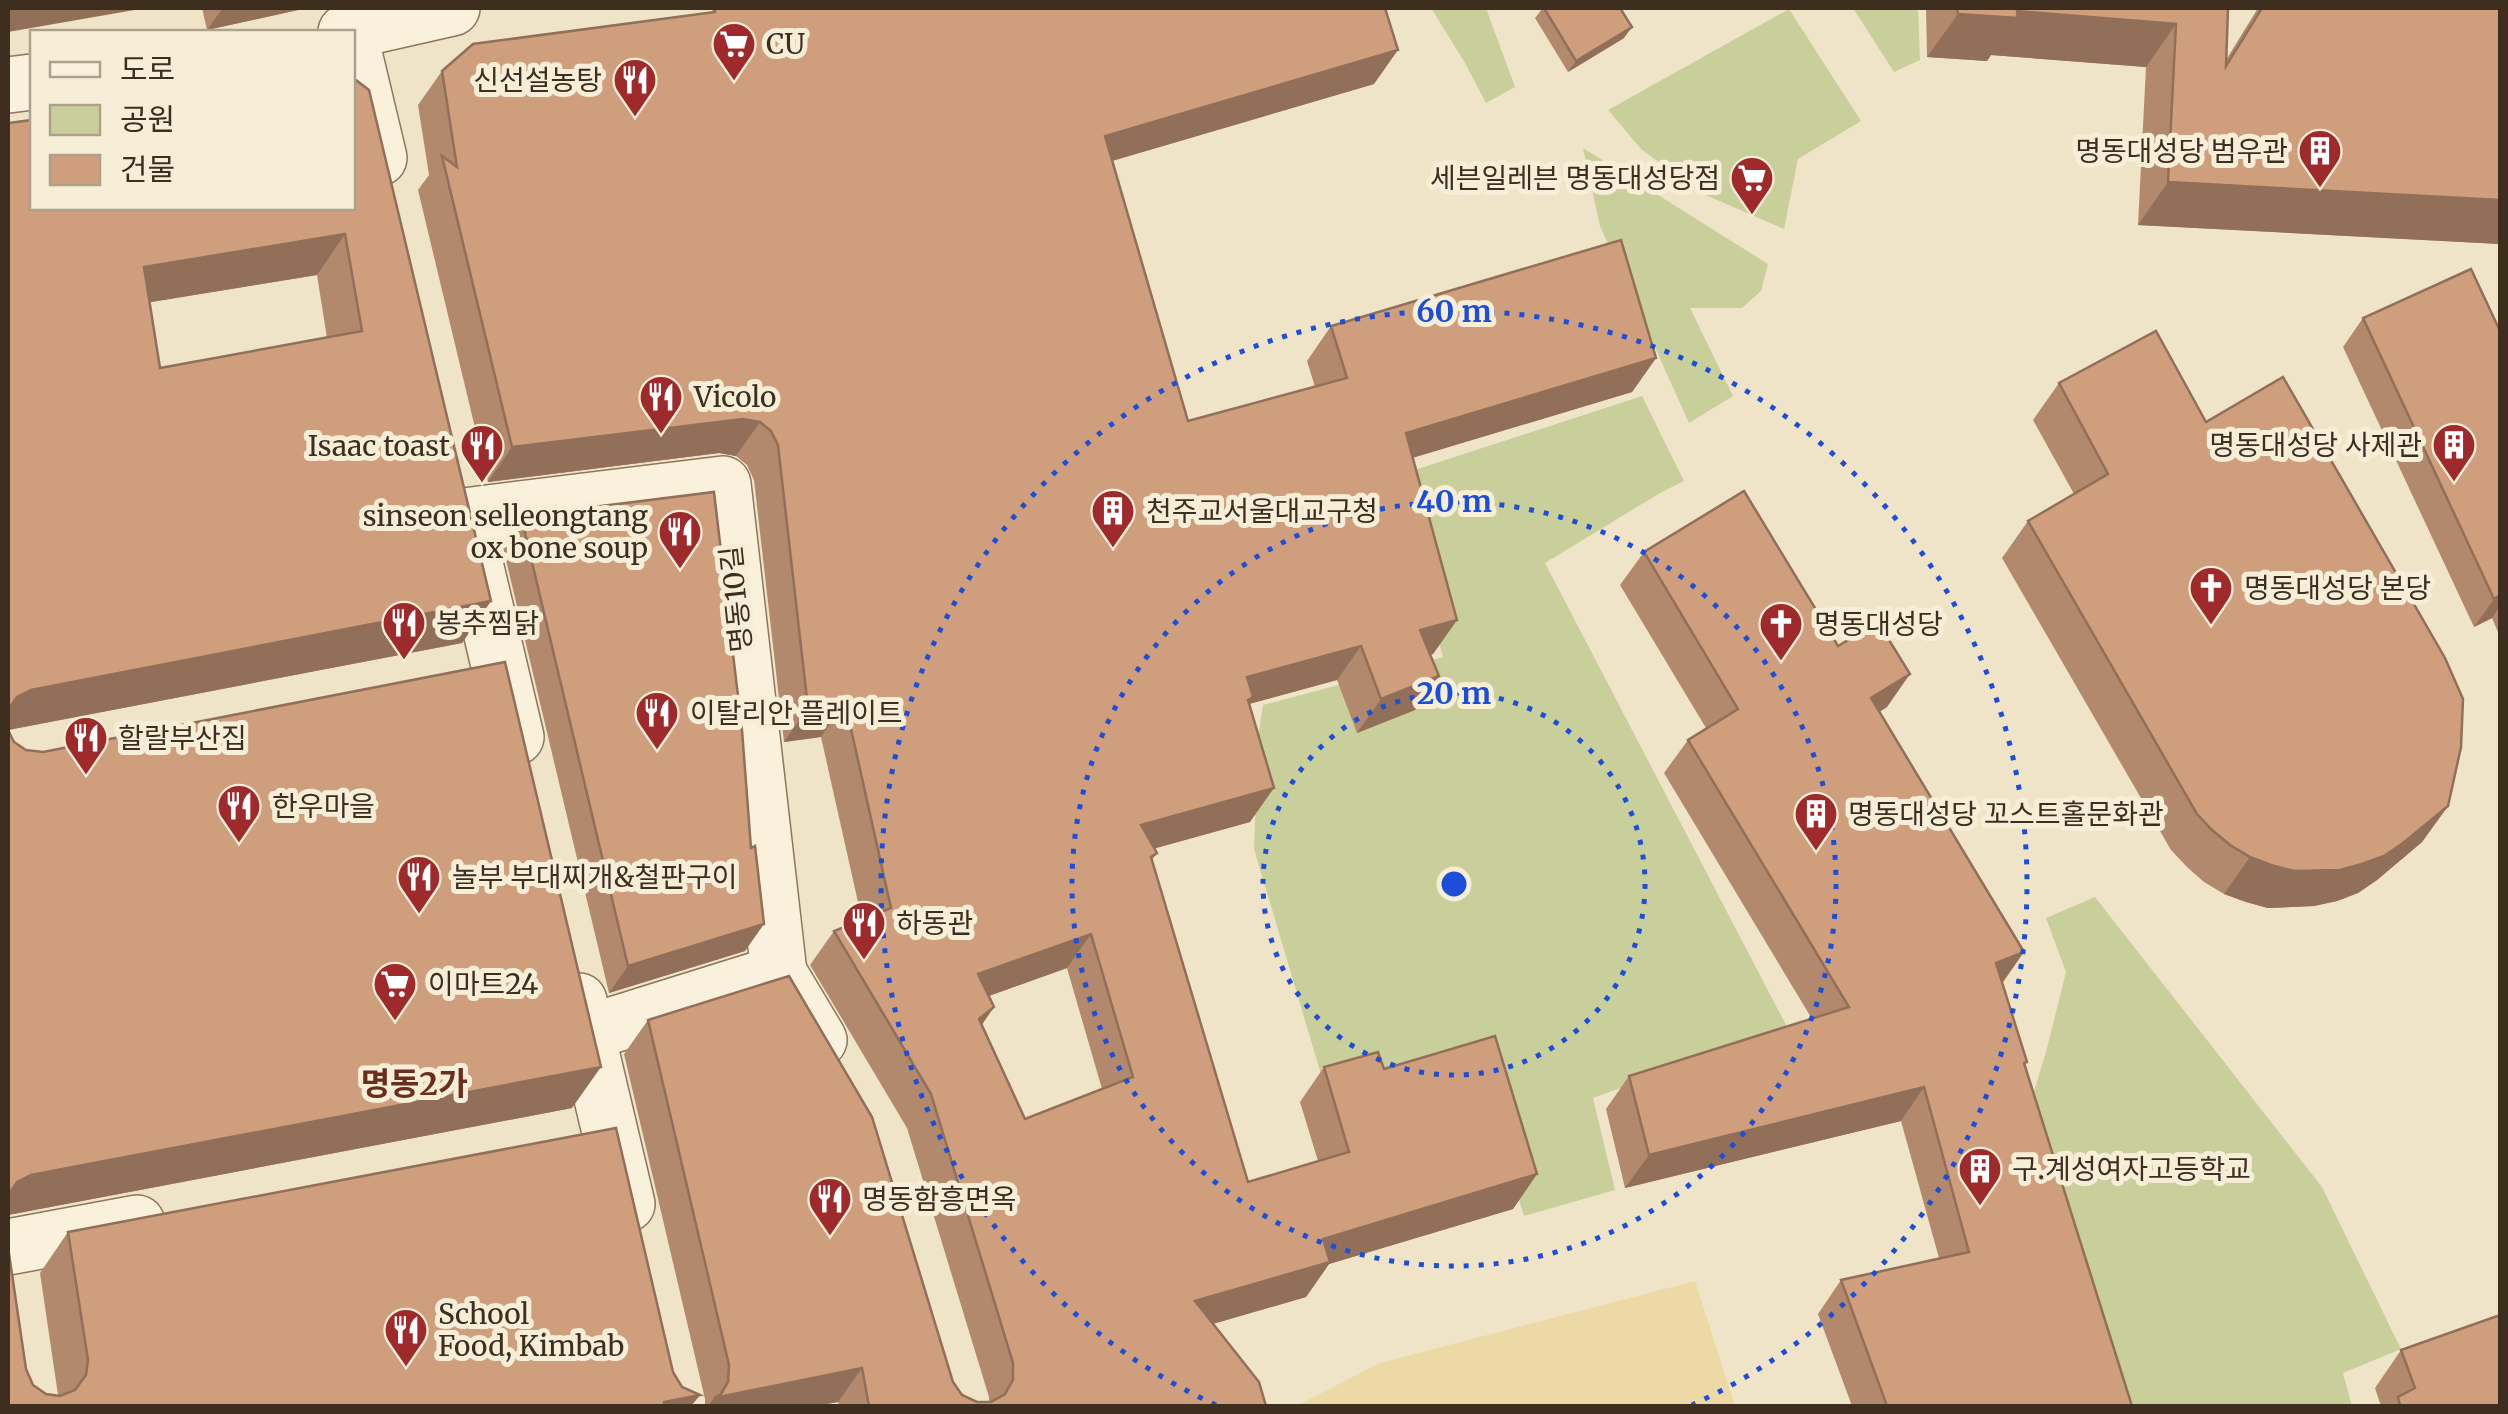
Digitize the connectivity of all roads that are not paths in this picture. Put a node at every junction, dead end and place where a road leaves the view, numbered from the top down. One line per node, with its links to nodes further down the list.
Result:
1 (452, 8): 2 (street)
2 (355, 30)
3 (355, 58): 4 (street)
4 (388, 196)
5 (451, 460): 6 (street)
6 (464, 516): 7 (street); 11 (street, 명동10길)
7 (500, 667): 8 (street); 9 (street)
8 (443, 678)
9 (527, 782)
10 (568, 956): 12 (street)
11 (779, 973): 12 (street); 13 (street, 명동10길)
12 (586, 1033): 15 (street)
13 (848, 1088)
14 (182, 1214): 16 (street)
15 (636, 1242)
16 (8, 1271)

